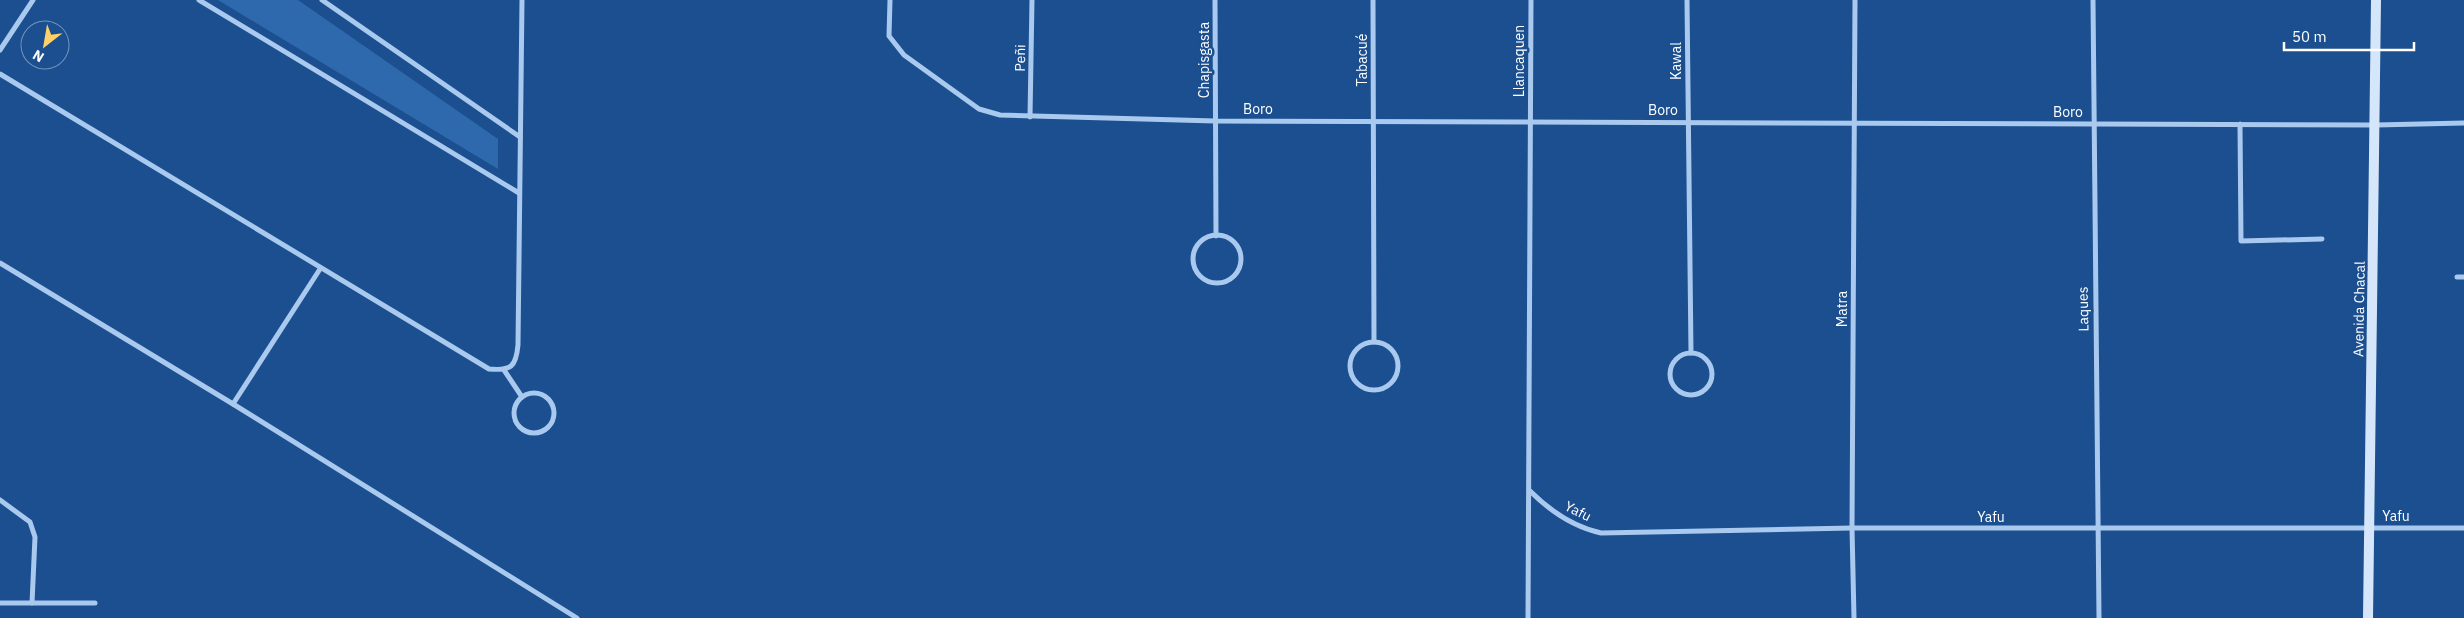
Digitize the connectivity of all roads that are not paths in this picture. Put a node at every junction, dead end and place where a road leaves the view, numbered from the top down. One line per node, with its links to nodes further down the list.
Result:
1 (33, 0): 14 (street)
2 (199, 0): 27 (street)
3 (322, 0): 26 (street)
4 (522, 0): 26 (street)
5 (890, 0): 16 (street, Boro)
6 (1032, 0): 16 (street, Peñi)
7 (1215, 0): 18 (street, Chapisgasta)
8 (1373, 0): 17 (street, Tabacué)
9 (1531, 0): 19 (street, Llancaquen)
10 (1687, 0): 20 (street, Kawal)
11 (1855, 0): 21 (street, Matra)
12 (2093, 0): 22 (street, Laques)
13 (2376, 0): 25 (main road, Avenida Chacal)
14 (0, 50)
15 (0, 74): 31 (street)
16 (1030, 117): 18 (street, Boro)
17 (1373, 120): 18 (street, Boro); 19 (street, Boro); 34 (street, Tabacué)
18 (1215, 121): 28 (street, Chapisgasta)
19 (1530, 122): 20 (street, Boro); 39 (street, Llancaquen)
20 (1688, 122): 21 (street, Boro); 35 (street, Kawal)
21 (1855, 122): 22 (street, Boro); 42 (street, Matra)
22 (2093, 123): 24 (street, Boro); 43 (street, Laques)
23 (2464, 123): 25 (street, Boro)
24 (2240, 124): 25 (street, Boro); 29 (street)
25 (2376, 125): 41 (main road, Avenida Chacal)
26 (520, 137): 27 (street)
27 (519, 193): 36 (street)
28 (1216, 236): 28 (street)
29 (2322, 239)
30 (0, 263): 38 (street)
31 (320, 269): 36 (street); 38 (street)
32 (2457, 277): 33 (street)
33 (2464, 277)
34 (1374, 342): 34 (street)
35 (1691, 353): 35 (street)
36 (504, 370): 37 (street)
37 (522, 396): 37 (street)
38 (234, 404): 48 (street)
39 (1530, 491): 42 (street, Yafu); 49 (street, Llancaquen)
40 (0, 500): 47 (street)
41 (2368, 527): 43 (street, Yafu); 44 (street, Yafu); 52 (main road, Avenida Chacal)
42 (1852, 528): 43 (street, Yafu); 50 (street, Matra)
43 (2096, 528): 51 (street, Laques)
44 (2464, 528)
45 (95, 602): 47 (street)
46 (0, 603): 47 (street)
47 (32, 603)
48 (577, 618)
49 (1528, 618)
50 (1854, 618)
51 (2099, 618)
52 (2368, 618)

